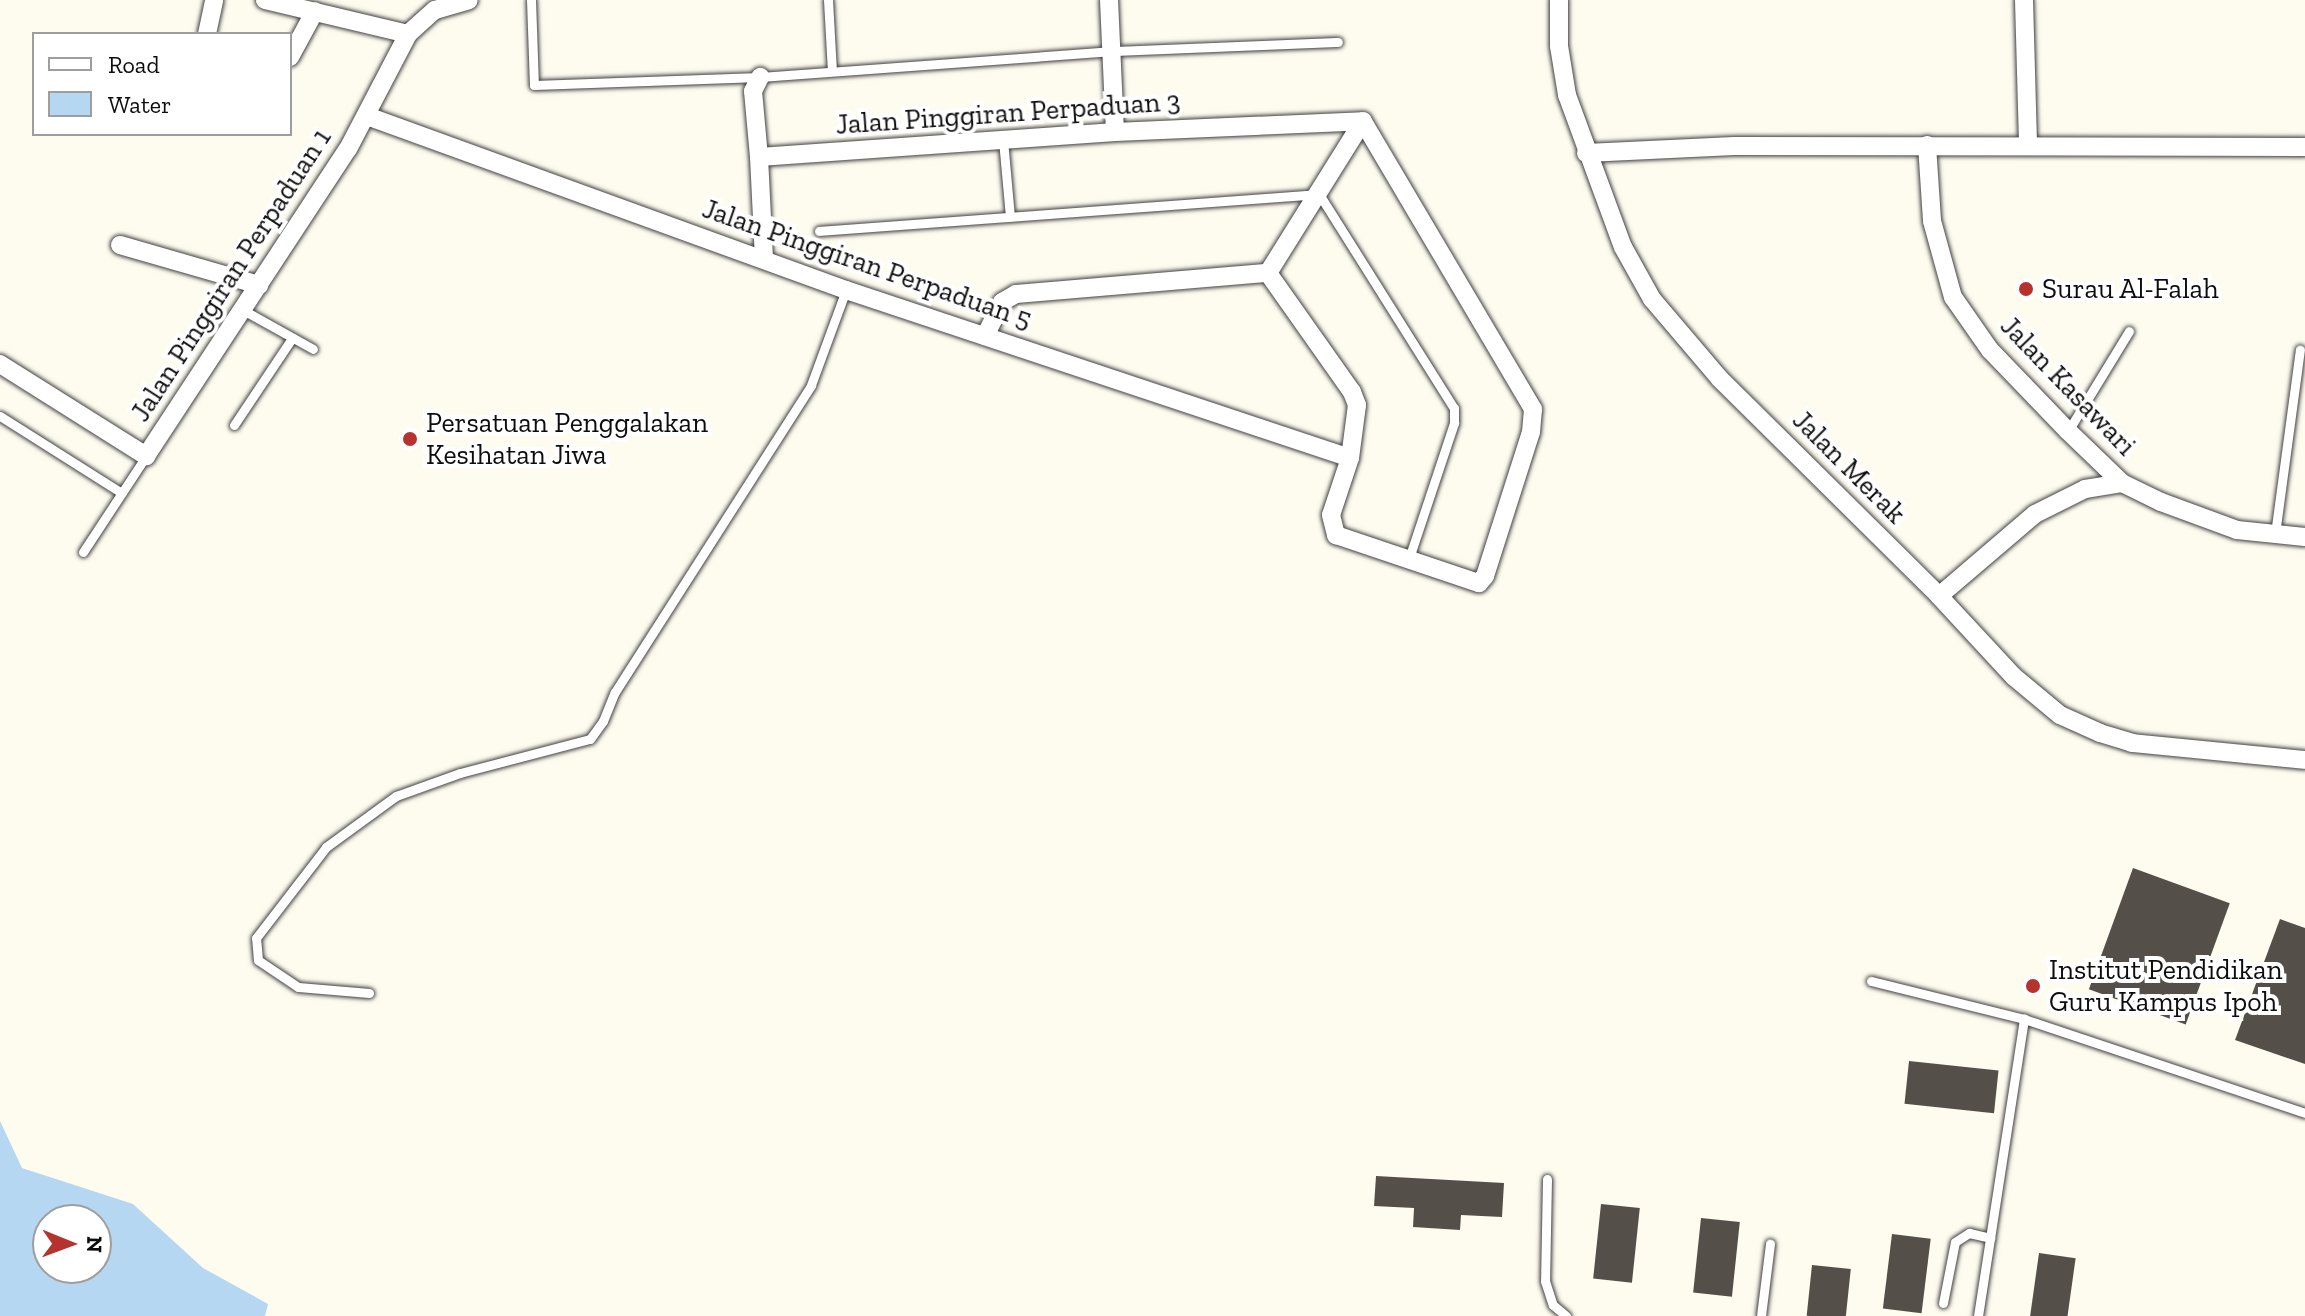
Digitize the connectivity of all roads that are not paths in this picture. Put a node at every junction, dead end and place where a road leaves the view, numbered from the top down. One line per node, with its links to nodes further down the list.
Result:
1 (214, 0): 10 (street)
2 (265, 0): 9 (street)
3 (469, 0): 11 (street, Jalan Pinggiran Perpaduan 1)
4 (531, 0): 16 (lane)
5 (828, 0): 15 (lane)
6 (1109, 0): 13 (street)
7 (1559, 0): 24 (street, Jalan Merak)
8 (2024, 0): 21 (street)
9 (315, 11): 11 (street); 14 (street)
10 (207, 32)
11 (408, 34): 17 (street, Jalan Pinggiran Perpaduan 1)
12 (1338, 42): 13 (lane)
13 (1113, 51): 15 (lane); 19 (street)
14 (292, 53)
15 (832, 71): 16 (lane)
16 (760, 77): 25 (street)
17 (367, 116): 30 (street, Jalan Pinggiran Perpaduan 5); 32 (street, Jalan Pinggiran Perpaduan 1)
18 (1363, 121): 19 (street, Jalan Pinggiran Perpaduan 3); 26 (street); 51 (street)
19 (1115, 132): 20 (street, Jalan Pinggiran Perpaduan 3)
20 (1003, 140): 25 (street, Jalan Pinggiran Perpaduan 3); 27 (lane)
21 (2028, 144): 22 (street); 23 (street)
22 (1927, 145): 24 (street); 43 (street, Jalan Kasawari)
23 (2305, 147)
24 (1586, 153): 52 (street, Jalan Merak)
25 (759, 157): 30 (street)
26 (1319, 194): 27 (lane); 31 (street); 51 (lane)
27 (1010, 217): 28 (lane)
28 (819, 231)
29 (120, 245): 32 (street)
30 (764, 259): 33 (street, Jalan Pinggiran Perpaduan 5)
31 (1268, 273): 36 (street); 45 (street)
32 (259, 285): 34 (street, Jalan Pinggiran Perpaduan 1)
33 (846, 290): 36 (street, Jalan Pinggiran Perpaduan 5); 55 (lane)
34 (243, 310): 37 (lane); 44 (street, Jalan Pinggiran Perpaduan 1)
35 (2129, 331): 43 (lane)
36 (985, 336): 45 (street, Jalan Pinggiran Perpaduan 5)
37 (292, 338): 38 (lane); 42 (lane)
38 (313, 349)
39 (2300, 350): 48 (lane)
40 (0, 364): 44 (street, Jalan Pinggiran Perpaduan 1)
41 (0, 416): 47 (lane)
42 (234, 425)
43 (2068, 431): 46 (street, Jalan Kasawari)
44 (146, 456): 47 (lane)
45 (1350, 458): 51 (street)
46 (2122, 483): 48 (street, Jalan Kasawari); 52 (street)
47 (122, 493): 50 (lane)
48 (2275, 534): 49 (street, Jalan Kasawari)
49 (2305, 537)
50 (83, 552)
51 (1408, 561)
52 (1939, 596): 53 (street, Jalan Merak)
53 (2305, 760)
54 (1871, 981): 56 (lane)
55 (369, 993)
56 (2024, 1019): 57 (lane); 59 (lane)
57 (2305, 1113)
58 (1547, 1179): 62 (lane)
59 (1990, 1238): 61 (lane); 64 (lane)
60 (1770, 1244): 63 (lane)
61 (1943, 1303)
62 (1566, 1316)
63 (1761, 1316)
64 (1978, 1316)

